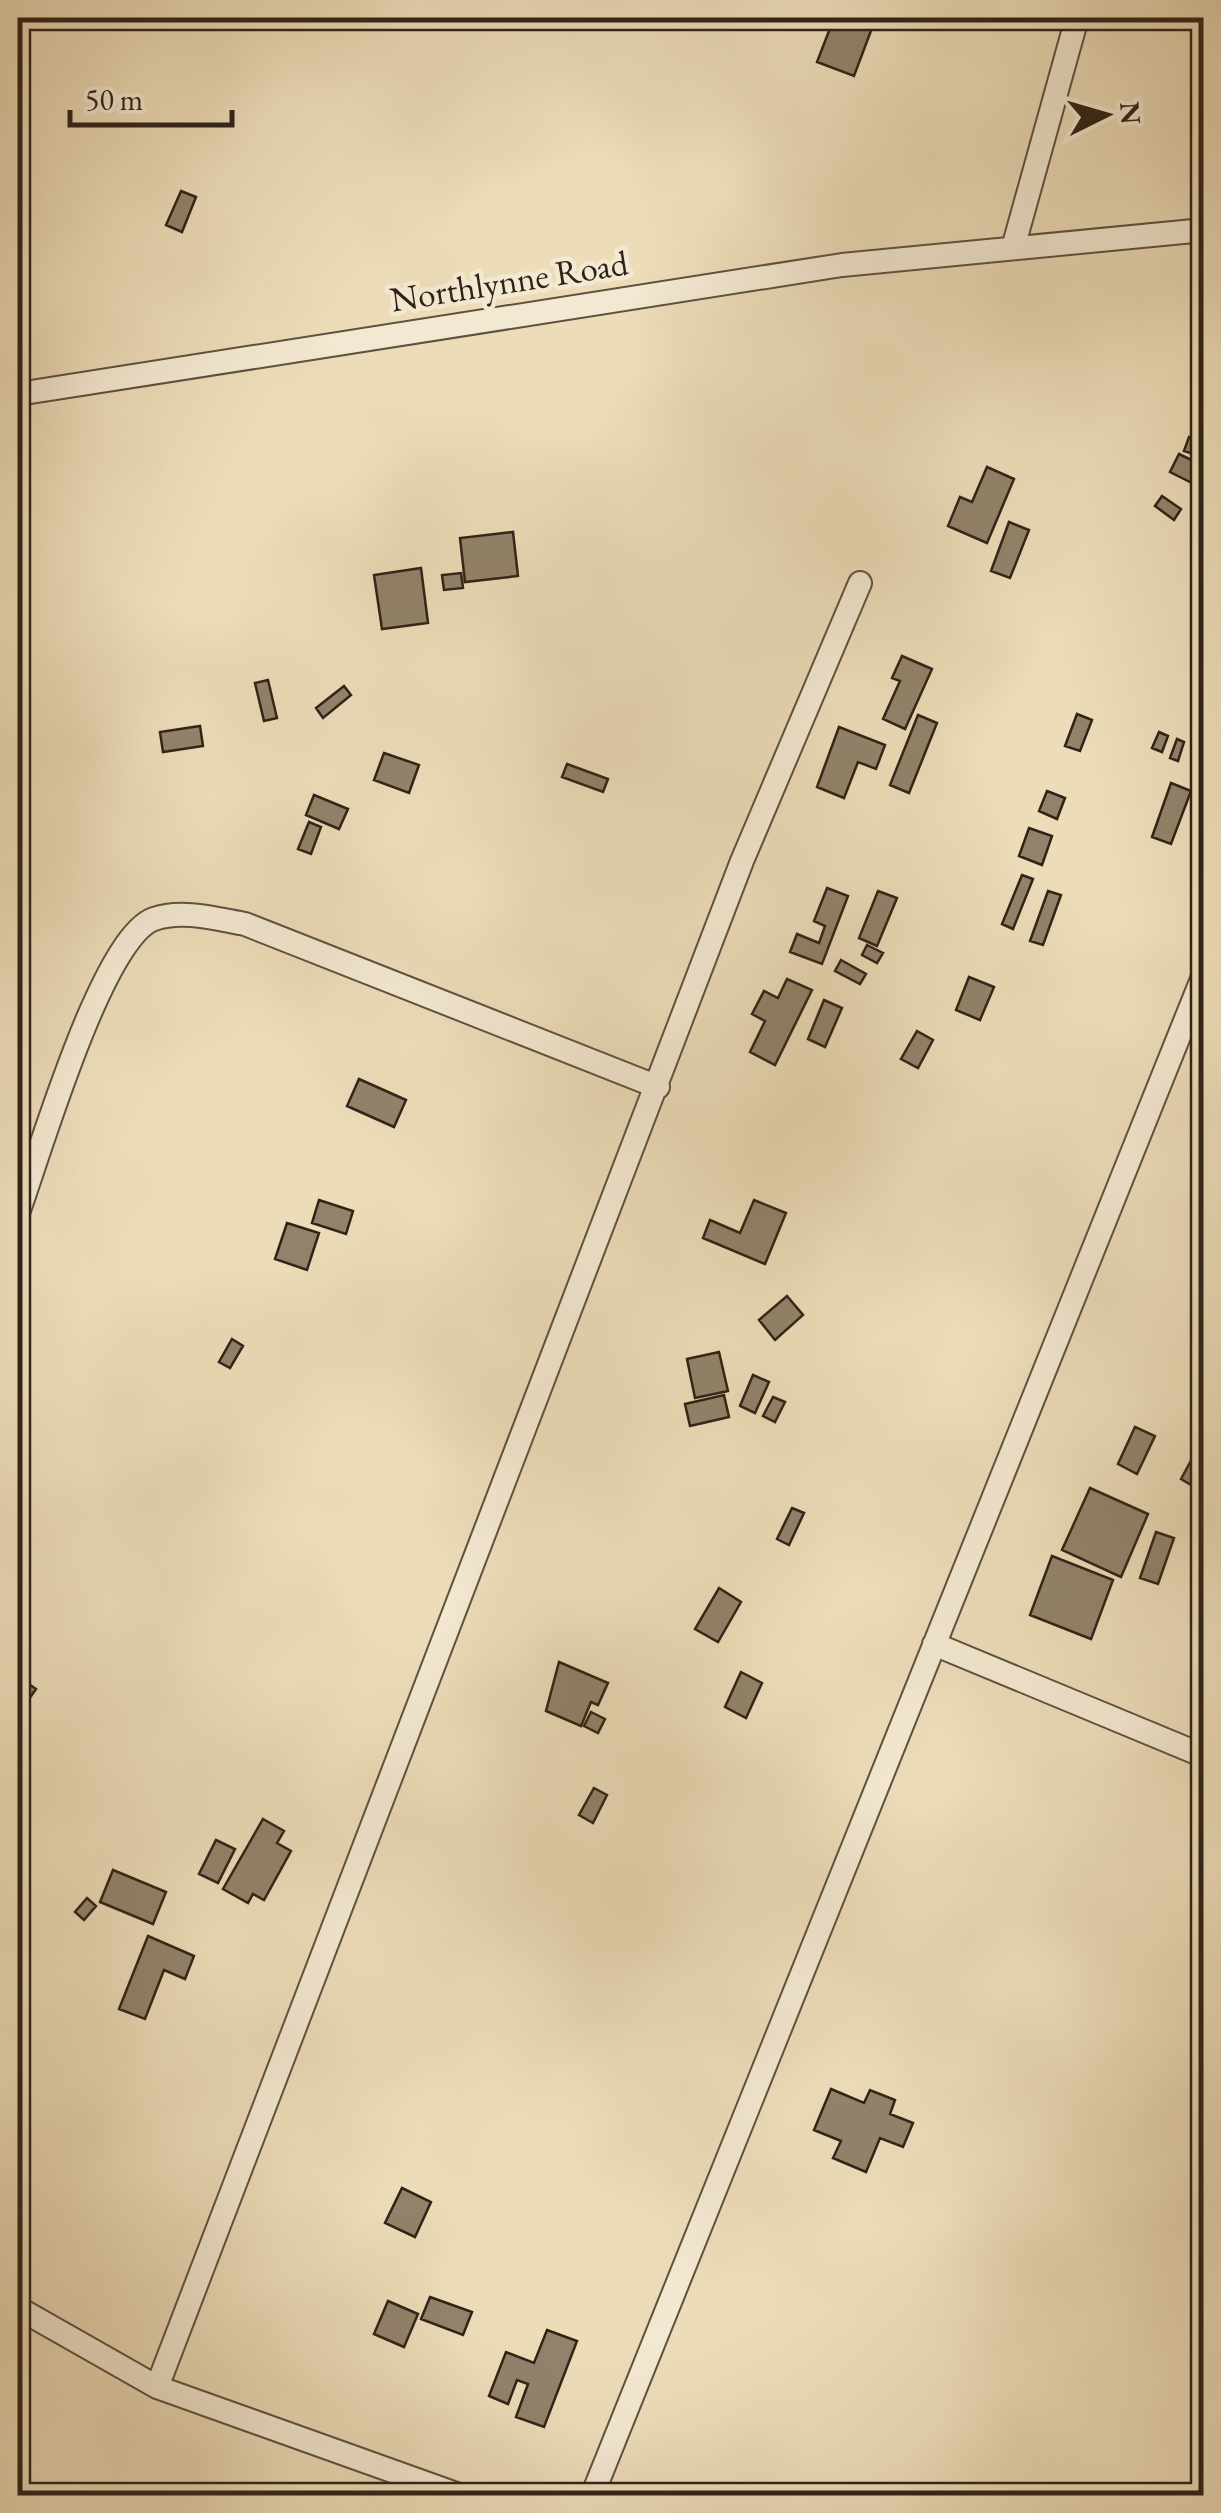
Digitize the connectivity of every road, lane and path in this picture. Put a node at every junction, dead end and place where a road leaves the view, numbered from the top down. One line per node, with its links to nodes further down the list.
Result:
1 (1078, 18): 3 (street)
2 (1204, 230): 3 (street, Northlynne Road)
3 (1013, 248): 4 (street, Northlynne Road)
4 (18, 394)
5 (860, 584): 7 (street)
6 (1204, 974): 9 (street)
7 (658, 1087): 8 (street); 12 (street)
8 (18, 1212)
9 (934, 1644): 10 (street); 14 (street)
10 (1204, 1756)
11 (18, 2308): 12 (street)
12 (157, 2386): 13 (street)
13 (462, 2496)
14 (592, 2496)

